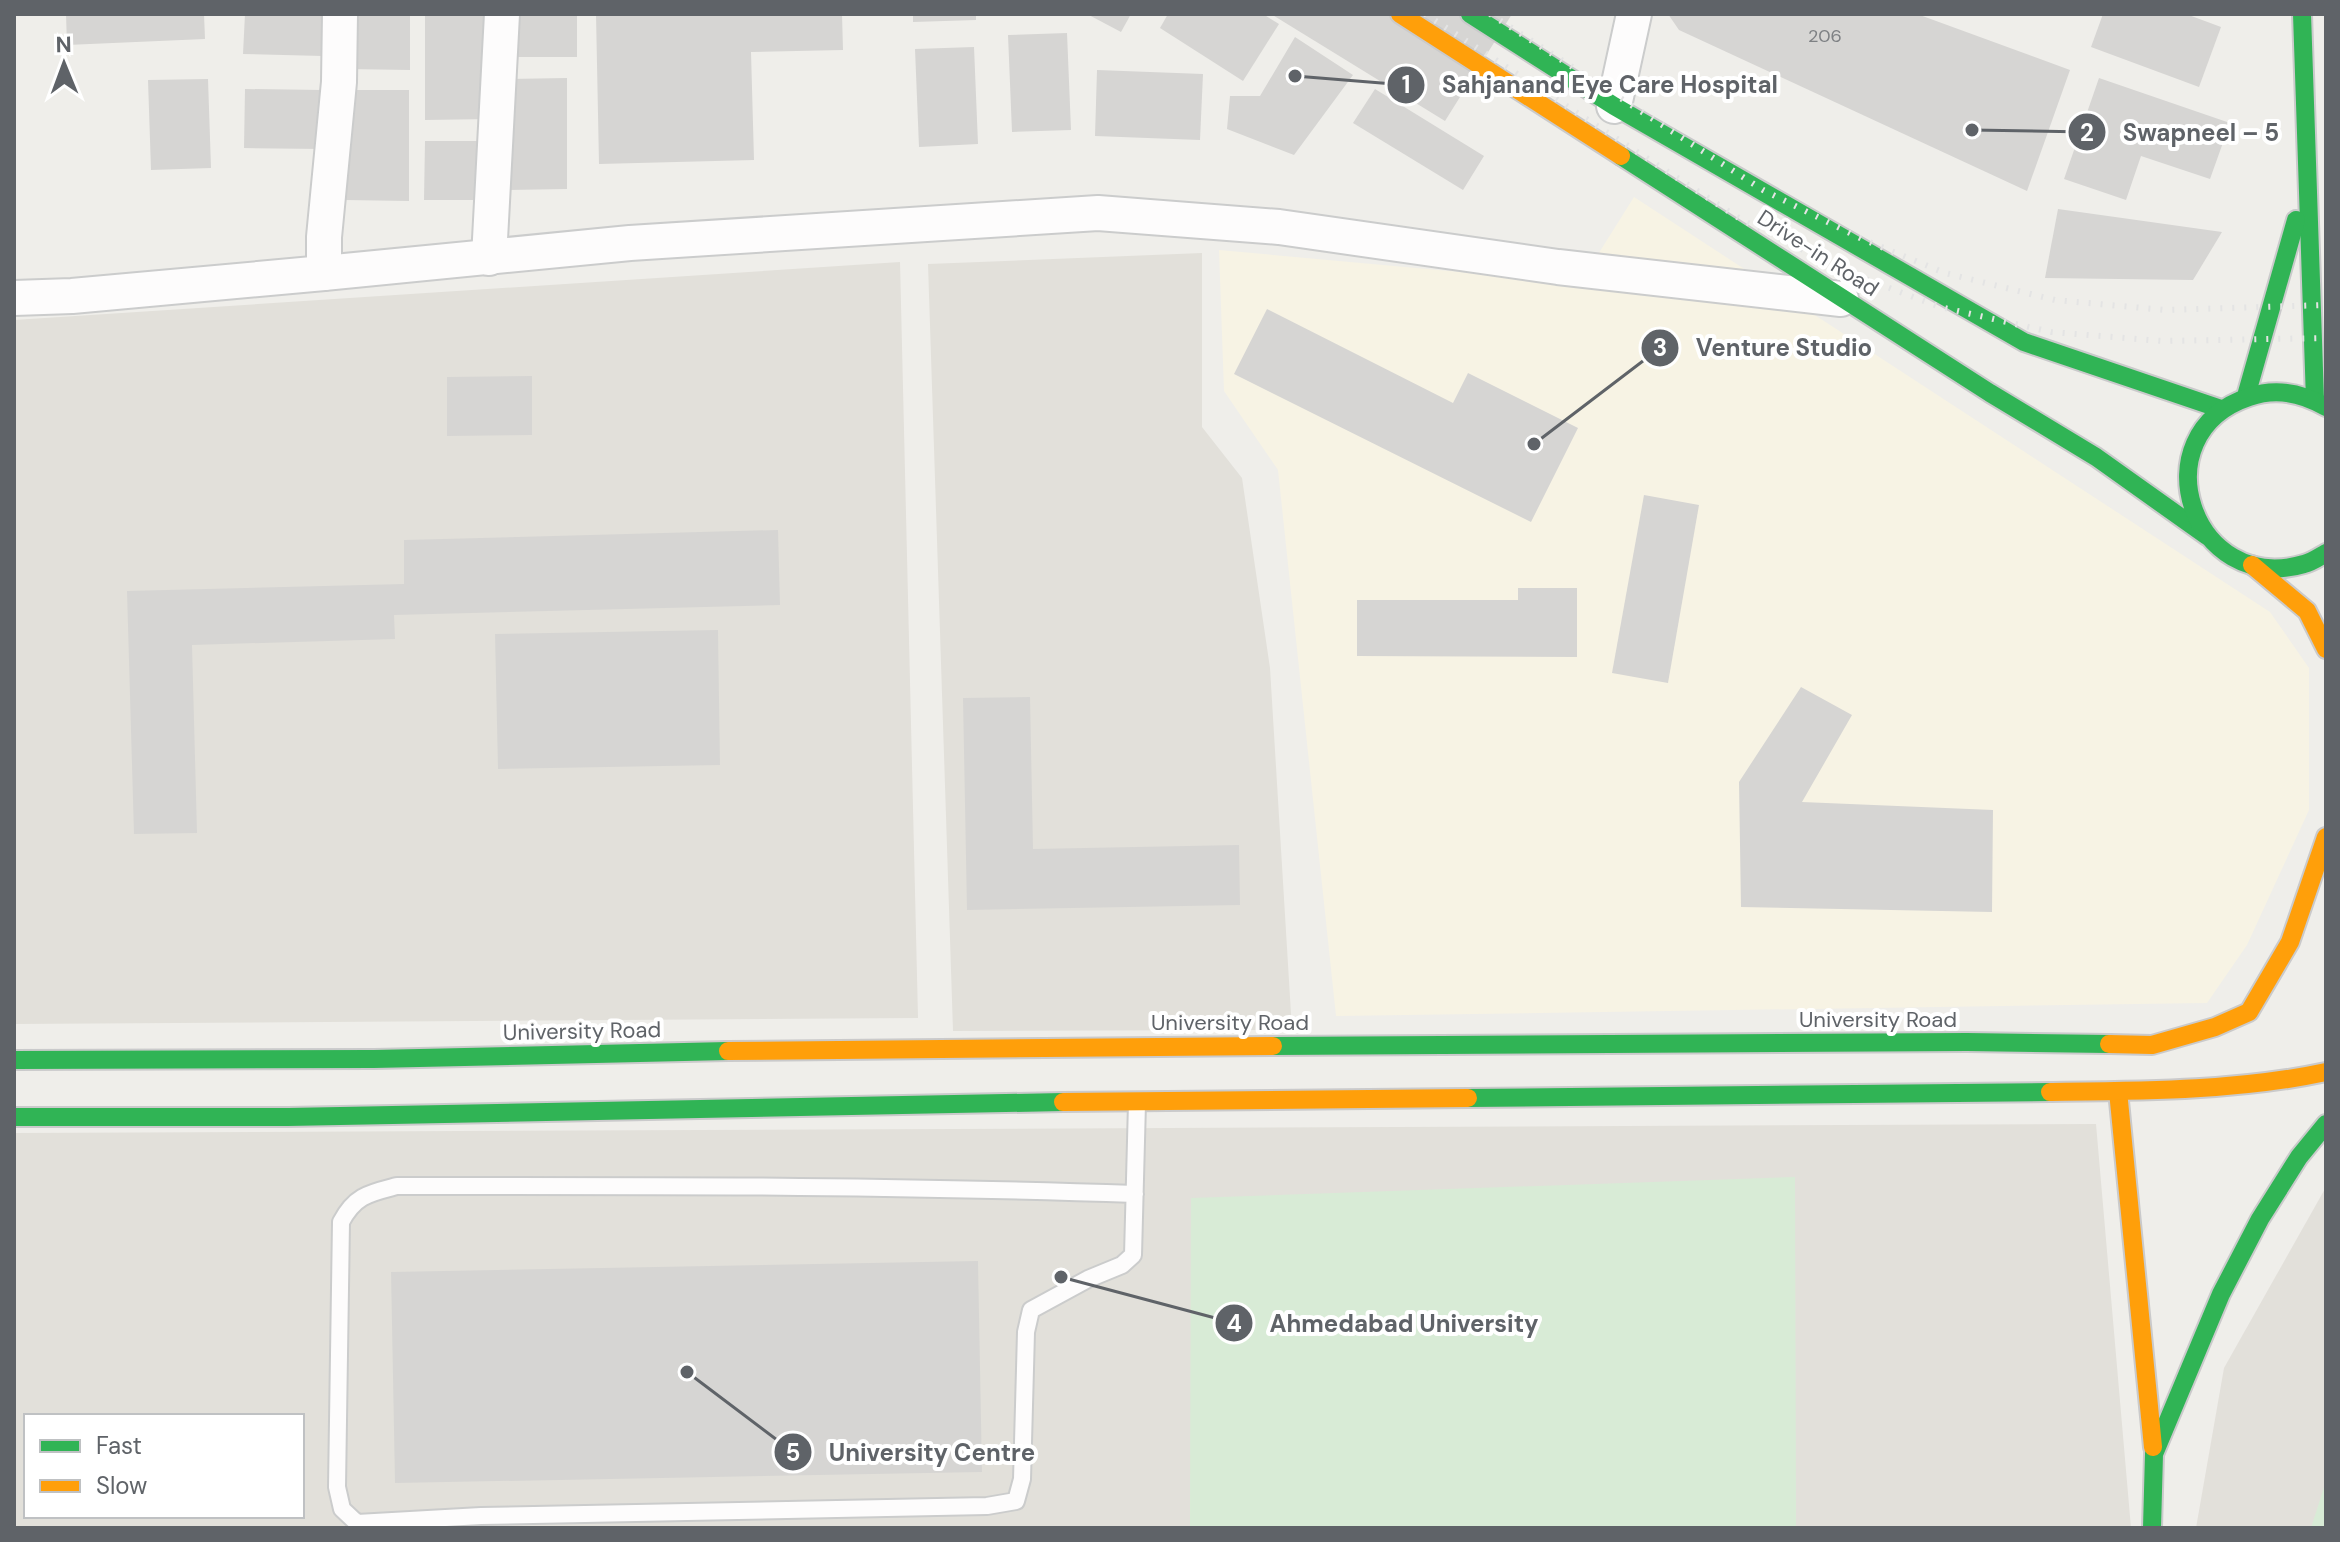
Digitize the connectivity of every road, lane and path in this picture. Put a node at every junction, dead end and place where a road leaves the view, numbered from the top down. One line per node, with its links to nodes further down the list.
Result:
1 (340, 14): 10 (street)
2 (502, 14): 9 (street)
3 (1400, 14): 12 (street, Drive-in Road)
4 (1470, 14): 7 (street, Drive-in Road)
5 (1634, 14): 7 (street)
6 (2302, 14): 8 (street)
7 (1614, 106): 15 (street, Drive-in Road)
8 (2308, 179): 13 (street); 14 (street)
9 (489, 258): 10 (street); 12 (street)
10 (324, 273): 11 (street)
11 (14, 298)
12 (1844, 299): 16 (street, Drive-in Road)
13 (2246, 396): 14 (street); 15 (street)
14 (2320, 403)
15 (2221, 409): 16 (street)
16 (2207, 536): 18 (street, Drive-in Road)
17 (2326, 553): 18 (street)
18 (2252, 565): 19 (street, Drive-in Road)
19 (2326, 649)
20 (2326, 837): 21 (street, University Road)
21 (14, 1060)
22 (2326, 1072): 23 (street)
23 (2118, 1091): 24 (street); 28 (street)
24 (1137, 1101): 25 (street); 27 (lane)
25 (14, 1117)
26 (2326, 1124): 28 (street)
27 (1135, 1194): 27 (lane)
28 (2154, 1454): 29 (street)
29 (2152, 1528)

